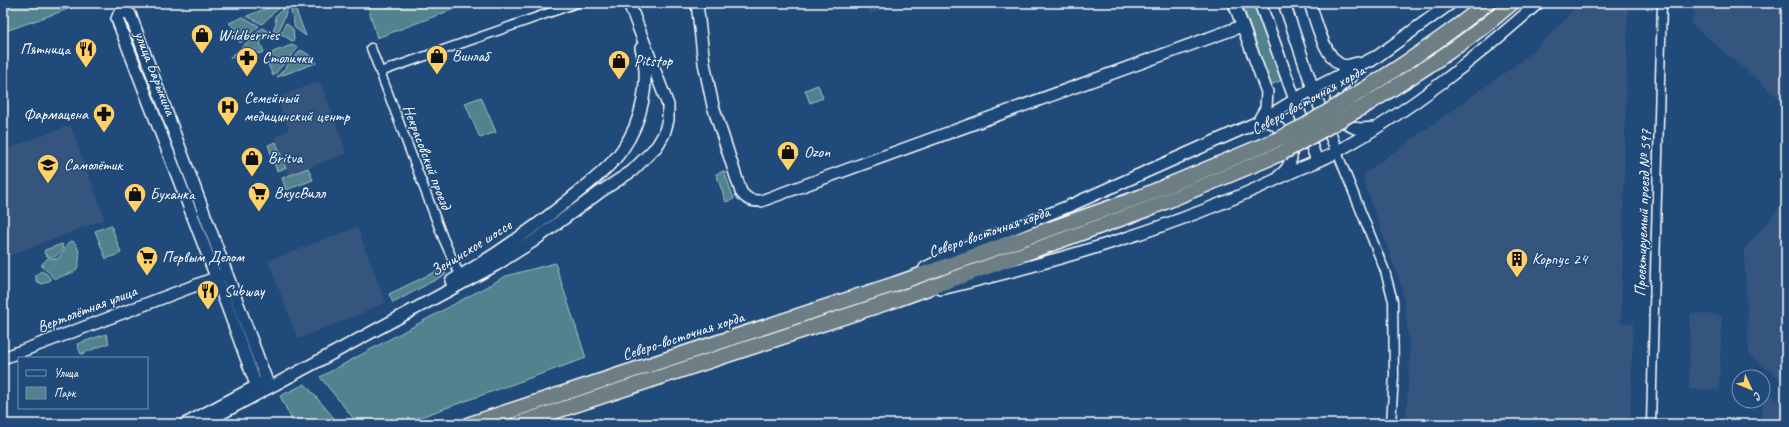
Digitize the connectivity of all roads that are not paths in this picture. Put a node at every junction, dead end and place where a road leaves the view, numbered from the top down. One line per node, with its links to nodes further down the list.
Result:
1 (577, 3): 17 (street)
2 (623, 3): 28 (street, Зенинское шоссе)
3 (629, 3): 33 (street, Зенинское шоссе)
4 (697, 3): 14 (street)
5 (1234, 3): 14 (street)
6 (1260, 3): 20 (street)
7 (1284, 3): 18 (street)
8 (1310, 3): 16 (street)
9 (1451, 3): 16 (street)
10 (1487, 3): 19 (highway, Северо-восточная хорда)
11 (1512, 3): 19 (highway, Северо-восточная хорда)
12 (1538, 3): 22 (street)
13 (1662, 3): 40 (street, Проектируемый проезд № 597)
14 (1242, 26): 21 (street)
15 (371, 48): 17 (street, Некрасовский проезд)
16 (1375, 58): 18 (street); 22 (street)
17 (380, 72): 28 (street, Некрасовский проезд)
18 (1313, 89): 20 (street); 24 (street)
19 (1364, 98): 23 (highway, Северо-восточная хорда, bridge)
20 (1294, 101): 21 (street); 25 (street)
21 (1258, 122): 26 (street); 30 (street)
22 (1378, 128): 24 (street)
23 (1279, 146): 30 (highway, Северо-восточная хорда); 31 (highway, Северо-восточная хорда)
24 (1337, 152): 25 (street); 39 (street)
25 (1317, 161): 26 (street)
26 (1268, 184): 31 (street)
27 (227, 273): 29 (street, Вертолётная улица); 29 (street, улица Барыкина); 33 (street, улица Барыкина)
28 (460, 276): 33 (street, Зенинское шоссе)
29 (216, 278): 32 (street, Вертолётная улица); 34 (street, улица Барыкина)
30 (895, 284): 37 (highway, Северо-восточная хорда)
31 (898, 300): 38 (highway, Северо-восточная хорда)
32 (3, 358)
33 (268, 384): 34 (street, Зенинское шоссе)
34 (257, 389): 35 (street, Зенинское шоссе); 36 (street)
35 (185, 424)
36 (202, 424)
37 (470, 424)
38 (517, 424)
39 (1391, 424)
40 (1651, 424)

